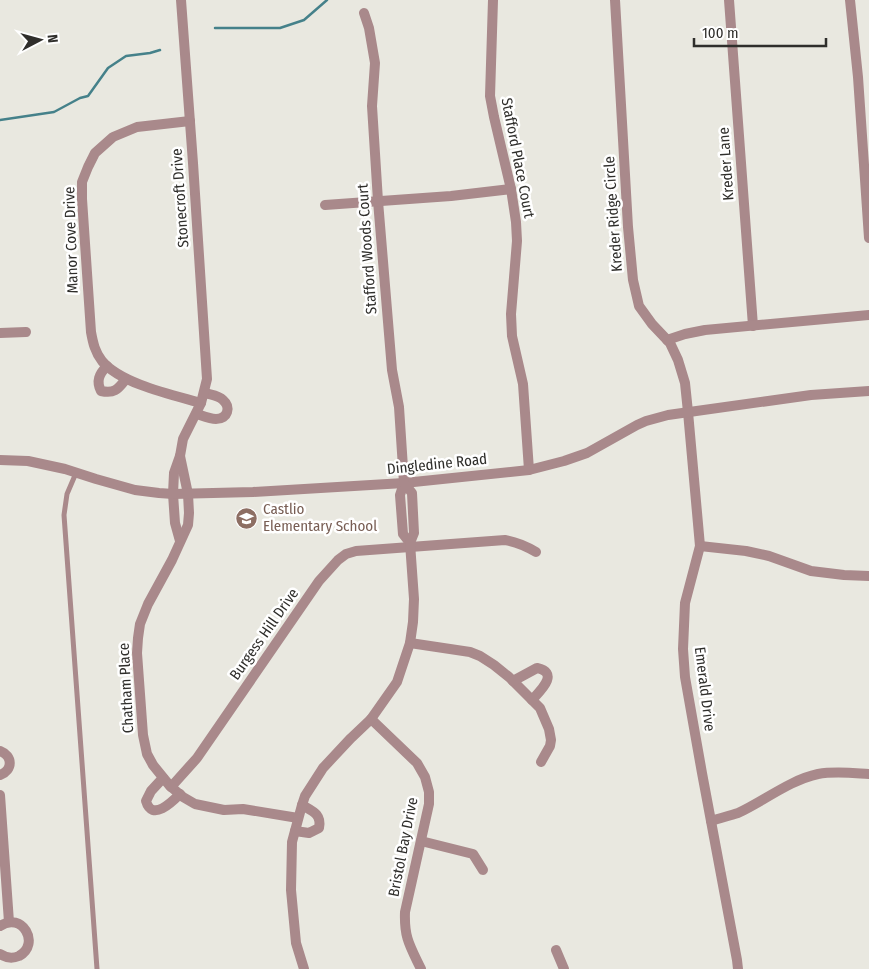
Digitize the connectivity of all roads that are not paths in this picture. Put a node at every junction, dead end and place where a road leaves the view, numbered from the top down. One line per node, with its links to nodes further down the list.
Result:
1 (181, 0): 9 (street, Stonecroft Drive)
2 (493, 0): 10 (street, Stafford Place Court)
3 (615, 0): 18 (street, Kreder Ridge Circle)
4 (729, 0): 15 (street, Kreder Lane)
5 (850, 0): 7 (street)
6 (364, 13): 11 (street, Stafford Woods Court)
7 (858, 77): 8 (street); 13 (street)
8 (869, 77)
9 (190, 121): 19 (street, Manor Cove Drive); 22 (street, Stonecroft Drive)
10 (511, 189): 11 (street); 27 (street, Stafford Place Court)
11 (378, 201): 12 (street); 29 (street, Stafford Woods Court)
12 (325, 205)
13 (869, 238)
14 (869, 315): 15 (street)
15 (753, 326): 18 (street)
16 (26, 332): 17 (street)
17 (0, 333)
18 (667, 340): 23 (street, Kreder Ridge Circle)
19 (106, 366): 20 (street, Manor Cove Drive); 20 (street)
20 (126, 379): 22 (street, Manor Cove Drive)
21 (869, 391): 23 (street, Dingledine Road)
22 (203, 398): 24 (street, Stonecroft Drive); 24 (street)
23 (688, 412): 27 (street, Dingledine Road); 34 (street, Emerald Drive)
24 (196, 414): 25 (street, Stonecroft Drive)
25 (180, 456): 30 (street, Stonecroft Drive); 31 (street, Stonecroft Drive)
26 (0, 460): 28 (street, Dingledine Road)
27 (529, 470): 29 (street, Dingledine Road)
28 (76, 473): 30 (street, Dingledine Road); 58 (lane)
29 (404, 483): 31 (street, Dingledine Road); 33 (street, Stafford Woods Court)
30 (173, 494): 31 (street, Dingledine Road); 32 (street)
31 (188, 494): 32 (street, Chatham Place)
32 (180, 541): 45 (street, Chatham Place)
33 (410, 545): 35 (street, Burgess Hill Drive); 37 (street, Stafford Woods Court); 46 (street, Burgess Hill Drive)
34 (700, 546): 36 (street); 51 (street, Emerald Drive)
35 (536, 552)
36 (869, 576)
37 (410, 643): 38 (street); 40 (street, Stafford Woods Court)
38 (513, 681): 39 (street); 39 (street)
39 (532, 700): 42 (street)
40 (371, 720): 49 (street, Stafford Woods Court); 53 (street, Bristol Bay Drive)
41 (0, 751): 44 (street)
42 (541, 762)
43 (869, 774): 51 (street)
44 (0, 775)
45 (162, 778): 46 (street, Chatham Place); 47 (street)
46 (171, 787): 47 (street, Chatham Place)
47 (180, 794): 50 (street, Chatham Place)
48 (0, 796): 55 (street)
49 (302, 805): 50 (street, Stafford Woods Court); 52 (street)
50 (298, 818): 52 (street, Stafford Woods Court)
51 (712, 821): 62 (street, Emerald Drive)
52 (295, 831): 59 (street, Stafford Woods Court)
53 (421, 841): 54 (street); 60 (street, Bristol Bay Drive)
54 (483, 870)
55 (4, 924): 57 (street)
56 (556, 950): 61 (street)
57 (0, 954)
58 (97, 969)
59 (304, 969)
60 (420, 969)
61 (564, 969)
62 (738, 969)

